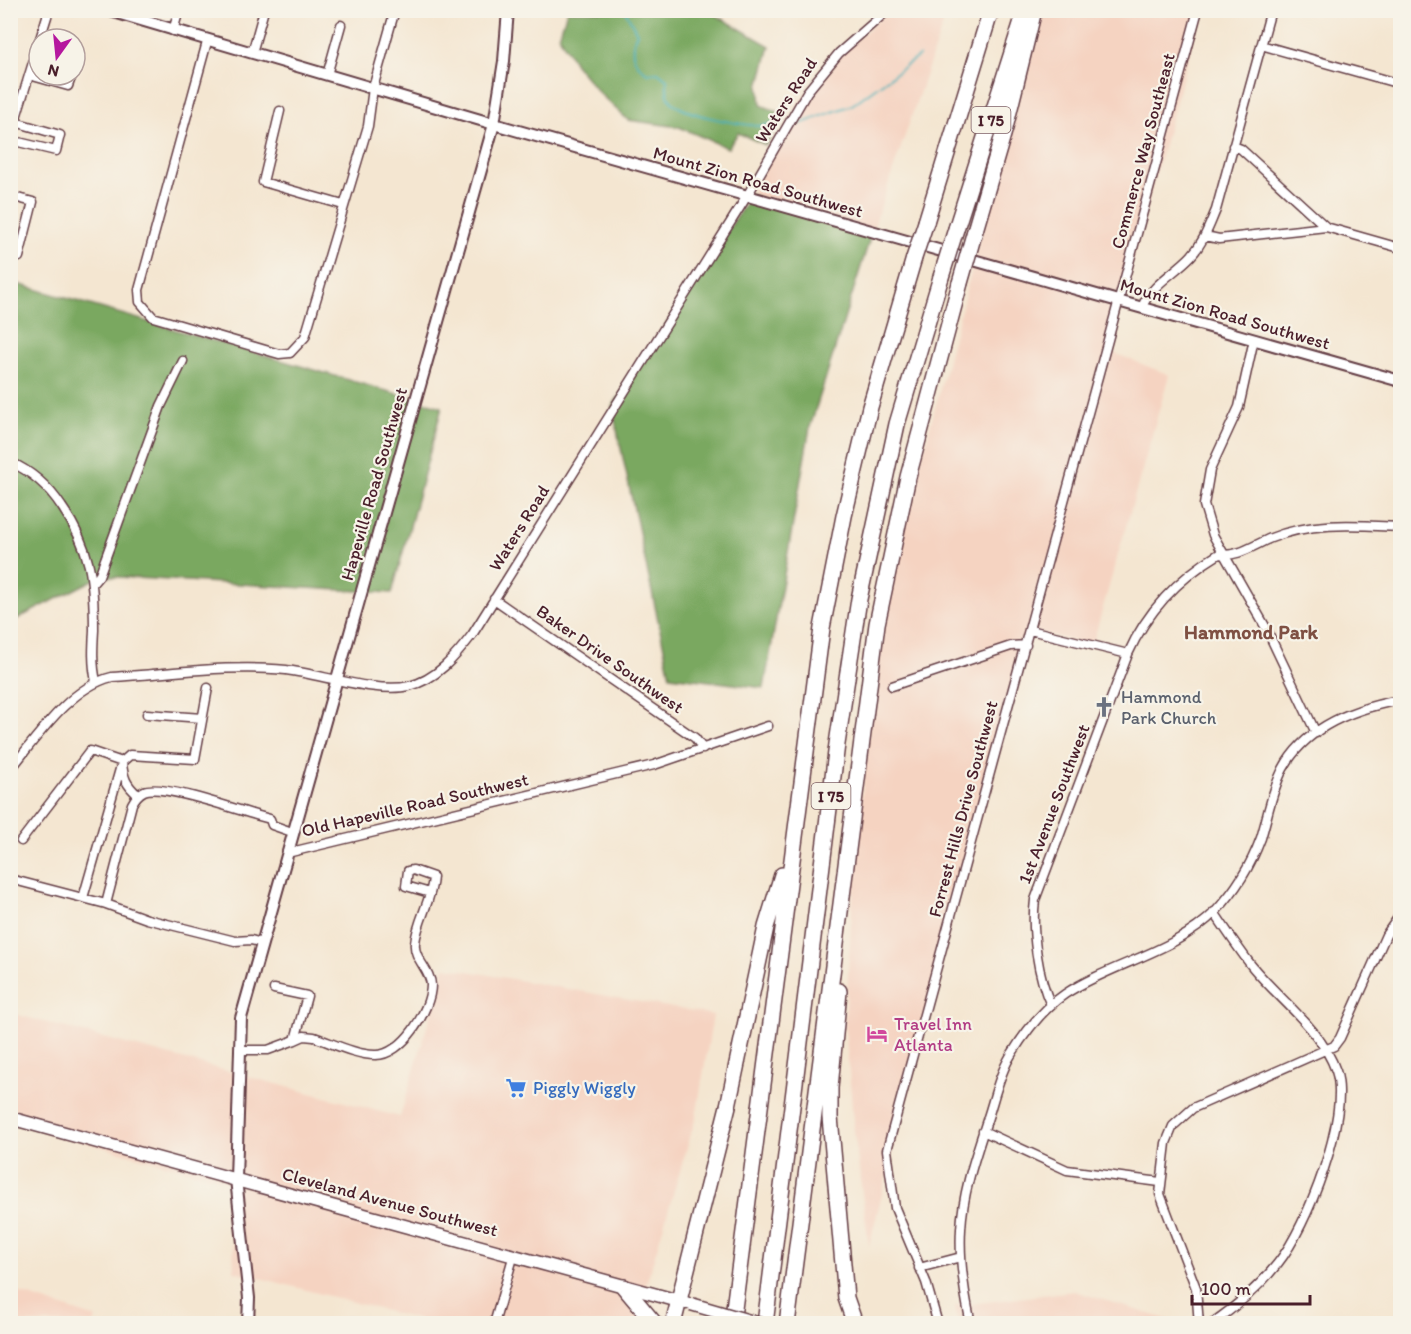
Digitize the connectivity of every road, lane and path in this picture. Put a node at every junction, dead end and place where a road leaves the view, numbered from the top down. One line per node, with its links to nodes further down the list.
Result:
1 (49, 10): 14 (street)
2 (107, 10): 15 (street, Mount Zion Road Southwest)
3 (178, 10): 15 (street)
4 (264, 10): 18 (street)
5 (395, 10): 22 (street)
6 (508, 10): 25 (street, Hapeville Road Southwest)
7 (888, 10): 29 (street, Waters Road)
8 (991, 10): 65 (highway, I 75, bridge)
9 (1025, 10): 93 (highway, I 75, bridge)
10 (1034, 10): 60 (highway, bridge)
11 (1198, 10): 35 (street, Commerce Way Southeast)
12 (1271, 10): 17 (street)
13 (341, 25): 19 (street)
14 (44, 27)
15 (173, 31): 16 (street, Mount Zion Road Southwest)
16 (207, 42): 18 (street, Mount Zion Road Southwest); 30 (street)
17 (1261, 45): 21 (street); 27 (street)
18 (252, 53): 19 (street, Mount Zion Road Southwest)
19 (327, 75): 22 (street, Mount Zion Road Southwest)
20 (27, 82): 24 (street)
21 (1401, 84)
22 (373, 88): 25 (street, Mount Zion Road Southwest); 30 (street)
23 (280, 111): 30 (street)
24 (15, 122): 26 (street); 26 (street)
25 (494, 124): 29 (street, Mount Zion Road Southwest); 48 (street, Hapeville Road Southwest)
26 (10, 138)
27 (1233, 146): 31 (street); 32 (street)
28 (10, 196): 34 (street)
29 (747, 196): 35 (street, Mount Zion Road Southwest); 44 (street, Waters Road)
30 (343, 205)
31 (1326, 227): 32 (street); 33 (street)
32 (1205, 236): 36 (street)
33 (1401, 248)
34 (10, 255)
35 (1119, 301): 36 (street, Mount Zion Road Southwest); 45 (street, Forrest Hills Drive Southwest)
36 (1142, 307): 37 (street, Mount Zion Road Southwest)
37 (1254, 339): 39 (street, Mount Zion Road Southwest); 42 (street)
38 (183, 361): 43 (street)
39 (1401, 381)
40 (10, 462): 43 (street)
41 (1401, 526): 42 (street, 1st Avenue Southwest)
42 (1224, 555): 47 (street, 1st Avenue Southwest); 56 (street)
43 (93, 583): 49 (street)
44 (495, 599): 48 (street, Waters Road); 57 (street, Baker Drive Southwest)
45 (1030, 630): 46 (street, Forrest Hills Drive Southwest); 47 (street)
46 (1026, 645): 50 (street); 84 (street, Forrest Hills Drive Southwest)
47 (1128, 654): 74 (street, 1st Avenue Southwest)
48 (336, 679): 49 (street, Waters Road); 62 (street, Hapeville Road Southwest)
49 (96, 681): 59 (street, Waters Road)
50 (892, 686)
51 (208, 688): 54 (street)
52 (1401, 700): 56 (street)
53 (147, 714): 54 (street)
54 (202, 718): 58 (street)
55 (768, 726): 57 (street, Old Hapeville Road Southwest)
56 (1316, 733): 70 (street)
57 (704, 749): 64 (street, Old Hapeville Road Southwest)
58 (122, 762): 61 (street); 63 (street); 68 (street)
59 (10, 770)
60 (854, 789): 94 (highway); 95 (highway)
61 (138, 795): 62 (street); 69 (street)
62 (292, 832): 64 (street, Hapeville Road Southwest)
63 (21, 841)
64 (287, 853): 72 (street, Old Hapeville Road Southwest)
65 (790, 854): 86 (highway); 91 (highway, I 75)
66 (10, 879): 68 (street)
67 (430, 893): 75 (street)
68 (83, 898): 69 (street)
69 (106, 904): 72 (street)
70 (1214, 912): 74 (street); 77 (street)
71 (1401, 915): 77 (street)
72 (262, 943): 76 (street, Old Hapeville Road Southwest)
73 (274, 989): 75 (street)
74 (1051, 1005): 79 (street)
75 (295, 1040): 76 (street)
76 (240, 1050): 80 (street, Old Hapeville Road Southwest)
77 (1326, 1051): 81 (street); 99 (street)
78 (10, 1118): 80 (main road, Cleveland Avenue Southwest)
79 (983, 1131): 81 (street); 83 (street)
80 (236, 1179): 82 (main road, Cleveland Avenue Southwest); 87 (street, Old Hapeville Road Southwest)
81 (1160, 1182): 98 (street)
82 (514, 1254): 85 (main road, Cleveland Avenue Southwest); 88 (street)
83 (961, 1257): 84 (street); 97 (street)
84 (919, 1268): 96 (street, Forrest Hills Drive Southwest)
85 (624, 1287): 86 (main road, Cleveland Avenue Southwest); 89 (highway)
86 (685, 1303): 90 (highway); 92 (main road, Cleveland Avenue Southwest, bridge)
87 (248, 1323)
88 (494, 1323)
89 (655, 1323)
90 (673, 1323)
91 (732, 1323)
92 (760, 1323)
93 (765, 1323)
94 (787, 1323)
95 (855, 1323)
96 (938, 1323)
97 (971, 1323)
98 (1199, 1323)
99 (1211, 1323)

